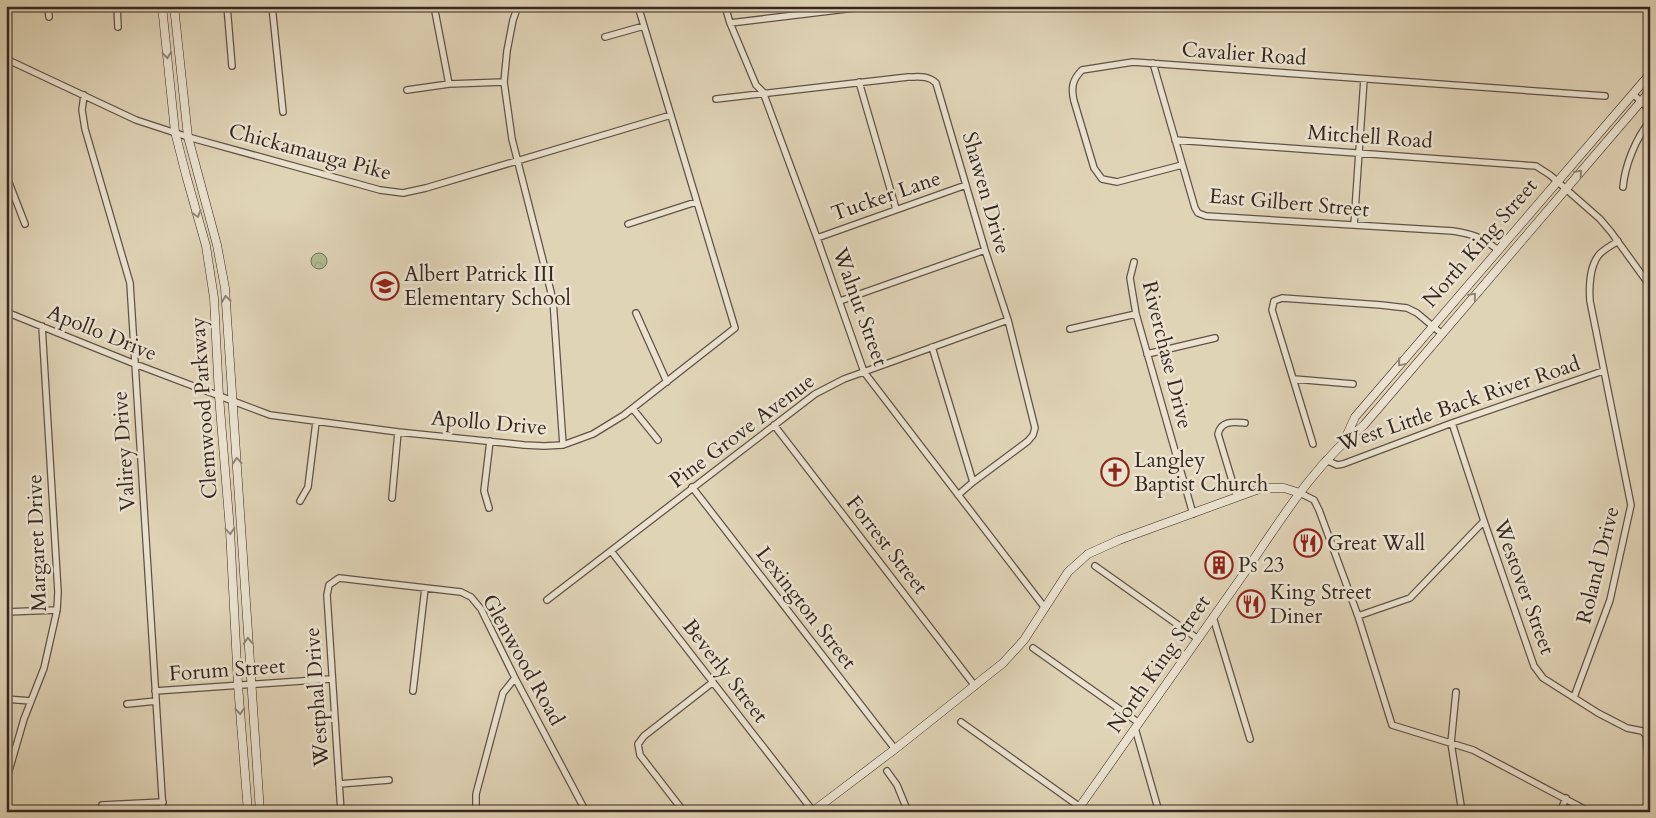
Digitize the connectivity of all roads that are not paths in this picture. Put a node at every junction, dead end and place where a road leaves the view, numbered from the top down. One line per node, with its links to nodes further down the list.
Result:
1 (48, 6): 12 (street)
2 (116, 6): 15 (street)
3 (162, 6): 37 (street, Clemwood Parkway, one-way to 37)
4 (174, 6): 38 (street, Clemwood Parkway)
5 (227, 6): 19 (street)
6 (272, 6): 34 (street)
7 (434, 6): 24 (street)
8 (518, 6): 22 (street)
9 (638, 6): 14 (street, Apollo Drive)
10 (725, 6): 13 (street, Walnut Street)
11 (871, 6): 13 (street)
12 (49, 17)
13 (730, 23): 27 (street, Walnut Street)
14 (644, 26): 16 (street); 35 (street, Apollo Drive)
15 (118, 27)
16 (605, 36)
17 (6, 59): 29 (street, Chickamauga Pike)
18 (1153, 63): 21 (street, Cavalier Road); 39 (street, East Gilbert Street); 42 (street, Cavalier Road)
19 (232, 66)
20 (1650, 74): 28 (street, North King Street)
21 (1364, 79): 30 (street, Cavalier Road); 40 (street)
22 (504, 82): 24 (street); 41 (street)
23 (859, 82): 27 (street, Shawen Drive); 45 (street, Shawen Drive); 49 (street)
24 (449, 84): 25 (street)
25 (408, 90)
26 (1650, 91): 32 (street, North King Street)
27 (763, 92): 31 (street, Shawen Drive); 53 (street, Walnut Street)
28 (1633, 94): 32 (street); 44 (street, North King Street)
29 (84, 95): 37 (street, Chickamauga Pike); 71 (street, Valirey Drive)
30 (1605, 96)
31 (716, 99)
32 (1641, 102): 33 (street); 47 (street, North King Street, one-way to 32)
33 (1650, 110)
34 (283, 112)
35 (671, 115): 41 (street, Chickamauga Pike); 48 (street, Apollo Drive)
36 (1650, 121): 46 (street)
37 (176, 132): 38 (street, Chickamauga Pike); 77 (street, Clemwood Parkway, one-way to 77)
38 (188, 137): 41 (street, Chickamauga Pike); 78 (street, Clemwood Parkway, one-way to 38)
39 (1175, 140): 40 (street, Mitchell Road); 42 (street, East Gilbert Street)
40 (1359, 152): 44 (street, Mitchell Road); 52 (street)
41 (518, 160): 89 (street)
42 (1182, 165): 52 (street, East Gilbert Street)
43 (6, 175): 50 (street)
44 (1557, 180): 47 (street, Mitchell Road); 56 (street, North King Street)
45 (966, 185): 49 (street, Tucker Lane); 55 (street, Shawen Drive)
46 (1623, 186)
47 (1566, 188): 54 (street, Mitchell Road); 67 (street, North King Street, one-way to 47)
48 (696, 202): 51 (street); 75 (street, Apollo Drive)
49 (896, 209): 53 (street, Tucker Lane)
50 (24, 224)
51 (628, 224)
52 (1354, 225): 56 (street, East Gilbert Street)
53 (817, 238): 59 (street, Walnut Street)
54 (1618, 241): 58 (street, Mitchell Road); 72 (street, Roland Drive)
55 (985, 250): 59 (street); 63 (street, Shawen Drive)
56 (1498, 250): 65 (street, North King Street)
57 (1134, 262): 62 (street, Riverchase Drive)
58 (1650, 286)
59 (840, 301): 73 (street, Walnut Street)
60 (6, 312): 64 (street, Apollo Drive)
61 (636, 313): 75 (street)
62 (1136, 314): 66 (street); 70 (street, Riverchase Drive)
63 (1008, 320): 69 (street, Pine Grove Avenue); 91 (street, Shawen Drive)
64 (42, 326): 71 (street, Apollo Drive); 107 (street, Margaret Drive)
65 (1433, 326): 67 (street); 74 (street); 87 (street, North King Street, one-way to 87)
66 (1070, 329)
67 (1442, 334): 87 (street, North King Street)
68 (1215, 338): 70 (street)
69 (932, 347): 73 (street, Pine Grove Avenue); 91 (street)
70 (1147, 354): 99 (street, Riverchase Drive)
71 (135, 364): 77 (street, Apollo Drive); 119 (street, Valirey Drive)
72 (1603, 371): 82 (street, West Little Back River Road); 122 (street, Roland Drive)
73 (864, 372): 83 (street, Pine Grove Avenue); 94 (street, Walnut Street)
74 (1294, 379): 76 (street); 88 (street)
75 (667, 382): 79 (street, Apollo Drive)
76 (1354, 384)
77 (219, 396): 78 (street, Apollo Drive); 117 (street, Clemwood Parkway, one-way to 117)
78 (232, 401): 80 (street, Apollo Drive); 116 (street, Clemwood Parkway, one-way to 78)
79 (633, 409): 85 (street); 89 (street, Apollo Drive)
80 (316, 422): 84 (street, Apollo Drive); 97 (street)
81 (1245, 423): 95 (street)
82 (1452, 423): 90 (street, West Little Back River Road); 100 (street, Westover Street)
83 (774, 425): 92 (street, Pine Grove Avenue); 118 (street, Forrest Street)
84 (398, 432): 86 (street, Apollo Drive); 96 (street)
85 (658, 440)
86 (490, 441): 89 (street, Apollo Drive); 98 (street)
87 (1344, 441): 90 (street, North King Street)
88 (1313, 444)
89 (563, 445)
90 (1326, 460): 93 (street, North King Street)
91 (973, 482): 94 (street, Shawen Drive)
92 (692, 487): 101 (street, Pine Grove Avenue); 131 (street, Lexington Street)
93 (1300, 493): 95 (street); 109 (street); 110 (street, North King Street)
94 (958, 495): 106 (street, Walnut Street)
95 (1237, 497): 99 (street)
96 (392, 498)
97 (300, 501)
98 (489, 508)
99 (1193, 514): 106 (street)
100 (1484, 521): 109 (street); 122 (street, Westover Street)
101 (611, 551): 105 (street, Pine Grove Avenue); 115 (street, Beverly Street)
102 (1095, 566): 111 (street)
103 (331, 582): 104 (street, Glenwood Road); 114 (street, Westphal Drive)
104 (425, 588): 113 (street, Glenwood Road); 120 (street)
105 (547, 600)
106 (1045, 608): 118 (street)
107 (57, 610): 108 (street); 124 (street, Margaret Drive)
108 (6, 612)
109 (1358, 616): 130 (street)
110 (1213, 617): 111 (street, North King Street); 129 (street)
111 (1198, 639): 128 (street, North King Street)
112 (1033, 648): 128 (street)
113 (515, 678): 145 (street); 146 (street, Glenwood Road)
114 (331, 679): 116 (street, Forum Street); 135 (street, Westphal Drive)
115 (713, 682): 140 (street, Beverly Street); 147 (street)
116 (251, 684): 117 (street, Forum Street); 143 (street, Clemwood Parkway)
117 (238, 685): 119 (street, Forum Street); 142 (street, Clemwood Parkway, one-way to 142)
118 (975, 686): 131 (street)
119 (155, 691): 125 (street, Valirey Drive)
120 (413, 691)
121 (1456, 692): 130 (street)
122 (1574, 697): 153 (street, Westover Street)
123 (6, 698): 124 (street)
124 (31, 701): 134 (street, Margaret Drive)
125 (156, 701): 126 (street); 137 (street, Valirey Drive)
126 (127, 704)
127 (961, 722): 139 (street)
128 (1137, 726): 139 (street, North King Street); 149 (street)
129 (1250, 739)
130 (1450, 743): 136 (street); 150 (street)
131 (895, 749): 140 (street)
132 (887, 770): 148 (street)
133 (389, 780): 135 (street)
134 (6, 781)
135 (339, 784): 144 (street, Westphal Drive)
136 (1566, 798): 151 (street); 152 (street)
137 (163, 802): 138 (street); 141 (street, Valirey Drive)
138 (102, 805)
139 (1078, 809)
140 (813, 811)
141 (163, 812)
142 (248, 812)
143 (260, 812)
144 (341, 812)
145 (476, 812)
146 (586, 812)
147 (684, 812)
148 (908, 812)
149 (1159, 812)
150 (1462, 812)
151 (1560, 812)
152 (1590, 812)
153 (1648, 812)

